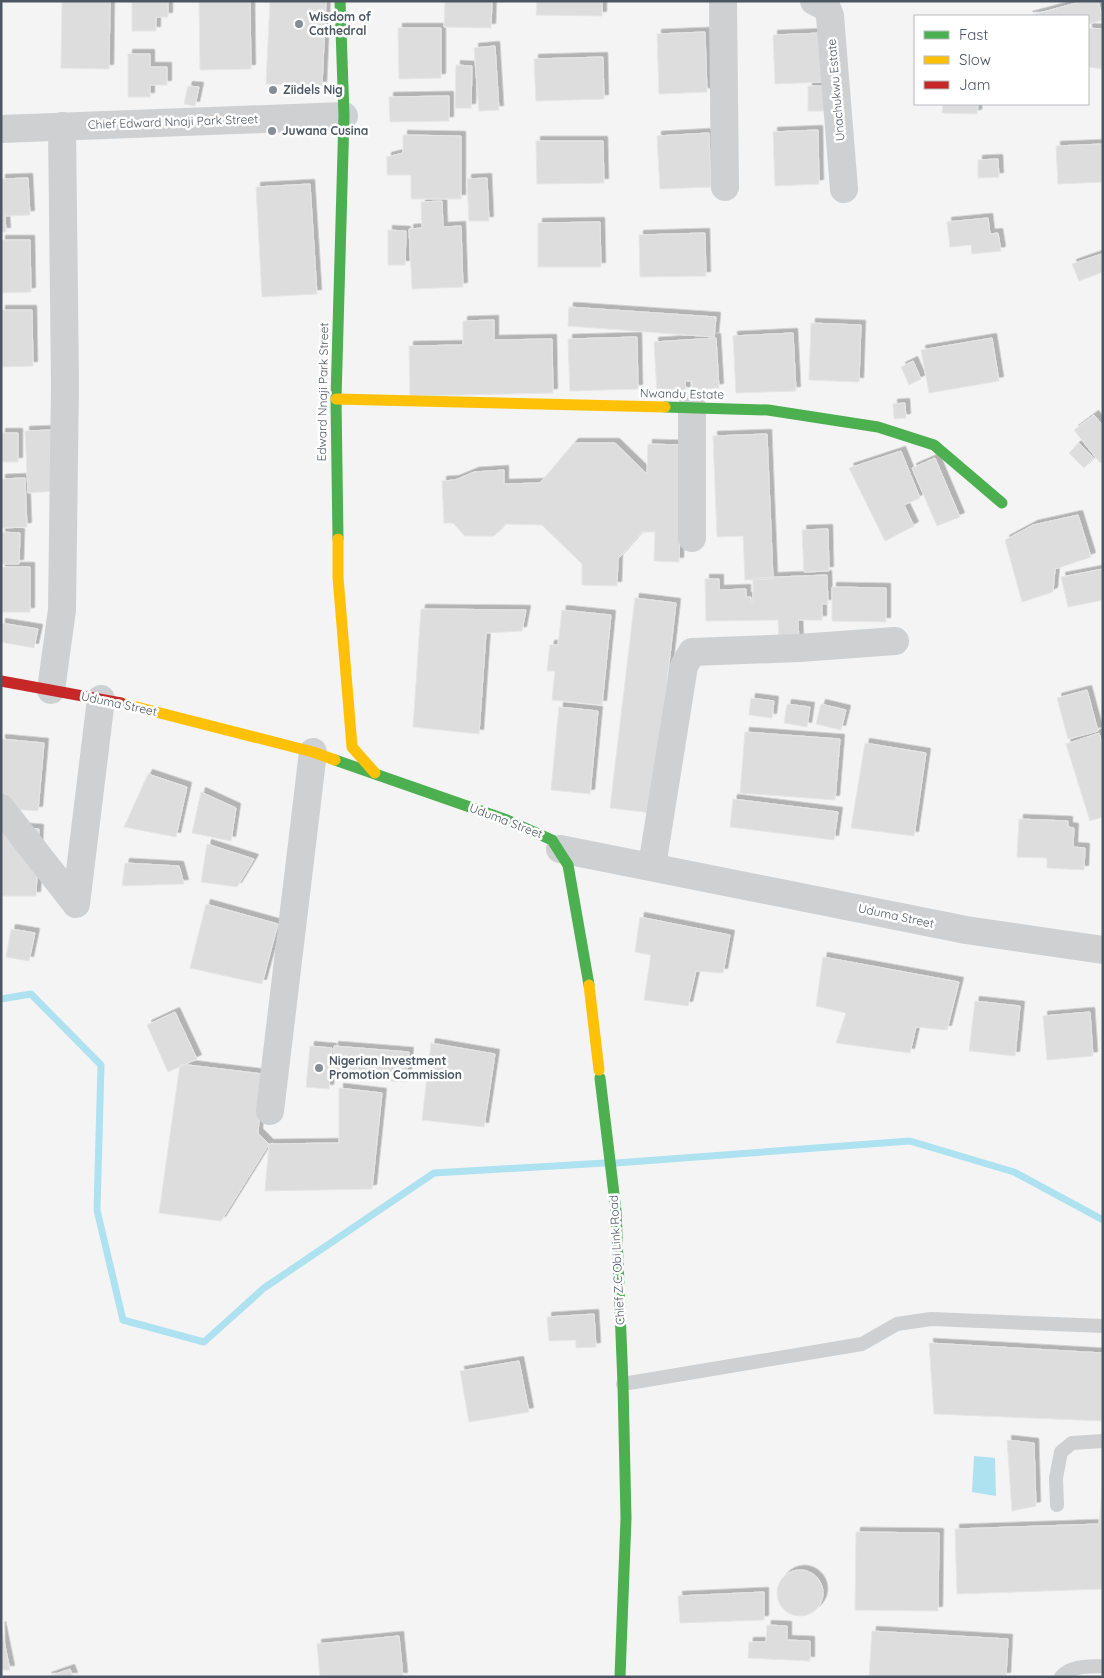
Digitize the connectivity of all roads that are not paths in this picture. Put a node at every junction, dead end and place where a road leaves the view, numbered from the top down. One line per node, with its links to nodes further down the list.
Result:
1 (340, 1): 4 (street, Edward Nnaji Park Street)
2 (723, 1): 7 (street)
3 (814, 1): 8 (street, Unachukwu Estate)
4 (344, 116): 5 (street, Chief Edward Nnaji Park Street); 9 (street, Edward Nnaji Park Street)
5 (62, 126): 6 (street, Chief Edward Nnaji Park Street); 15 (street)
6 (1, 129)
7 (725, 188)
8 (844, 189)
9 (336, 399): 10 (street, Nwandu Estate); 18 (street, Edward Nnaji Park Street)
10 (692, 407): 11 (street, Nwandu Estate); 12 (street)
11 (1002, 503)
12 (692, 538)
13 (895, 641): 21 (street)
14 (1, 681): 15 (street, Uduma Street)
15 (51, 690): 16 (street, Uduma Street)
16 (101, 700): 17 (street, Uduma Street); 19 (street)
17 (314, 752): 18 (street, Uduma Street); 23 (street)
18 (376, 774): 20 (street, Uduma Street)
19 (1, 808)
20 (560, 849): 21 (street, Uduma Street); 25 (street, Chief Z.C Obi Link Road)
21 (652, 866): 22 (street, Uduma Street)
22 (1103, 950)
23 (270, 1111)
24 (1103, 1326): 25 (lane)
25 (623, 1384): 29 (street, Chief Z.C Obi Link Road)
26 (1103, 1441): 27 (lane)
27 (1056, 1505)
28 (1103, 1666): 30 (lane)
29 (620, 1677)
30 (1061, 1677)

